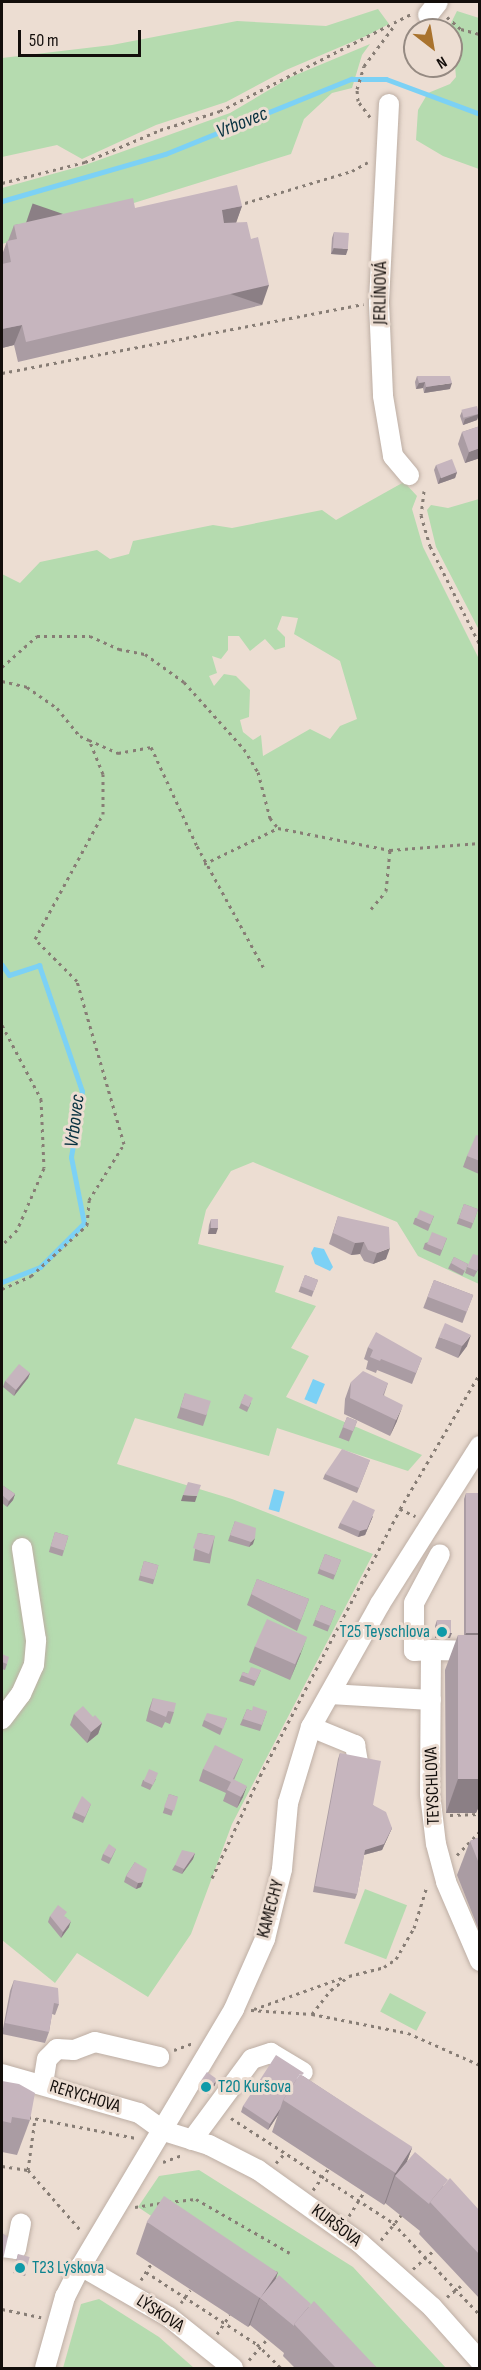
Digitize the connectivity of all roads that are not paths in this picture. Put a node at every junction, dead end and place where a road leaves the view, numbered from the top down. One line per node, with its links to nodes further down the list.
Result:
1 (389, 104): 2 (street, JERLÍNOVÁ)
2 (409, 475)
3 (480, 1446): 8 (street, KAMECHY)
4 (22, 1548): 10 (street)
5 (441, 1554): 6 (street)
6 (431, 1650): 7 (street); 9 (street, TEYSCHLOVA)
7 (480, 1651)
8 (330, 1694): 9 (street); 11 (street, KAMECHY)
9 (431, 1700): 13 (street, TEYSCHLOVA)
10 (2, 1719)
11 (311, 1727): 12 (street); 18 (street, KAMECHY)
12 (358, 1762)
13 (480, 1960)
14 (159, 2057): 17 (street)
15 (303, 2072): 19 (street)
16 (2, 2074): 17 (street, RERYCHOVA)
17 (43, 2084): 18 (street, RERYCHOVA)
18 (164, 2130): 19 (street, KURŠOVA); 22 (street, KAMECHY)
19 (192, 2140): 23 (street, KURŠOVA)
20 (21, 2223): 21 (street)
21 (2, 2247)
22 (81, 2266): 24 (street, KAMECHY); 25 (street, LÝSKOVA)
23 (480, 2361)
24 (45, 2368)
25 (233, 2368)

